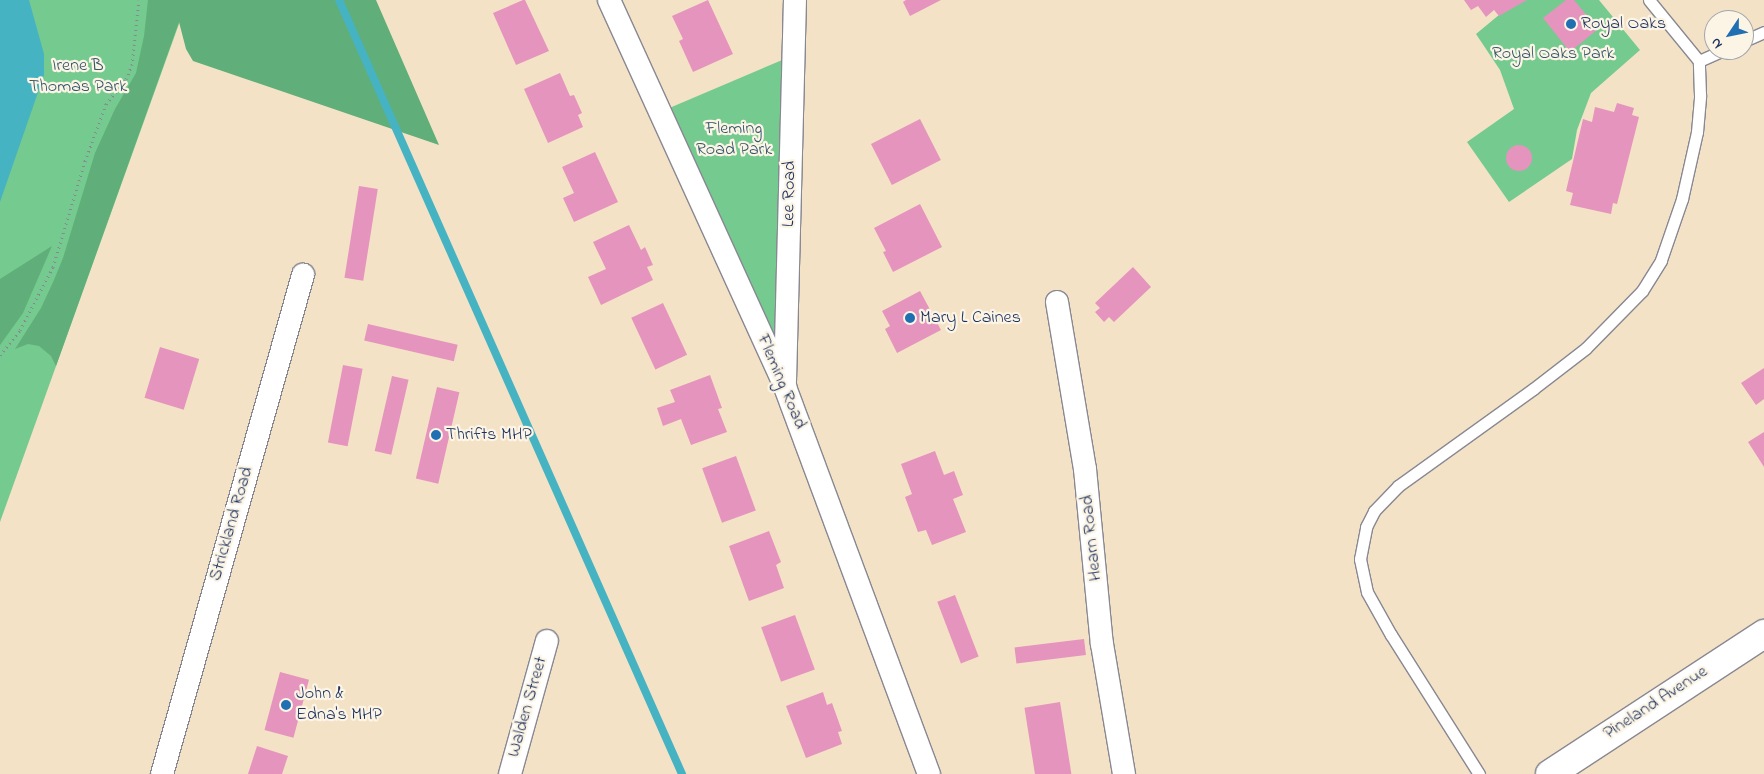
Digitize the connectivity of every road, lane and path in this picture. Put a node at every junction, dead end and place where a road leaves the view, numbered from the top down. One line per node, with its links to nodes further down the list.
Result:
1 (139, 0): 9 (path)
2 (609, 0): 10 (street, Fleming Road)
3 (795, 0): 10 (street, Lee Road)
4 (1649, 0): 6 (lane)
5 (1704, 59): 6 (lane)
6 (1699, 61): 17 (lane)
7 (302, 275): 13 (street, Strickland Road)
8 (1057, 302): 16 (street, Hearn Road)
9 (0, 356)
10 (785, 387): 15 (street, Fleming Road)
11 (1764, 634): 18 (street, Pineland Avenue)
12 (547, 641): 14 (street, Walden Street)
13 (162, 774)
14 (510, 774)
15 (929, 774)
16 (1124, 774)
17 (1479, 774)
18 (1550, 774)

